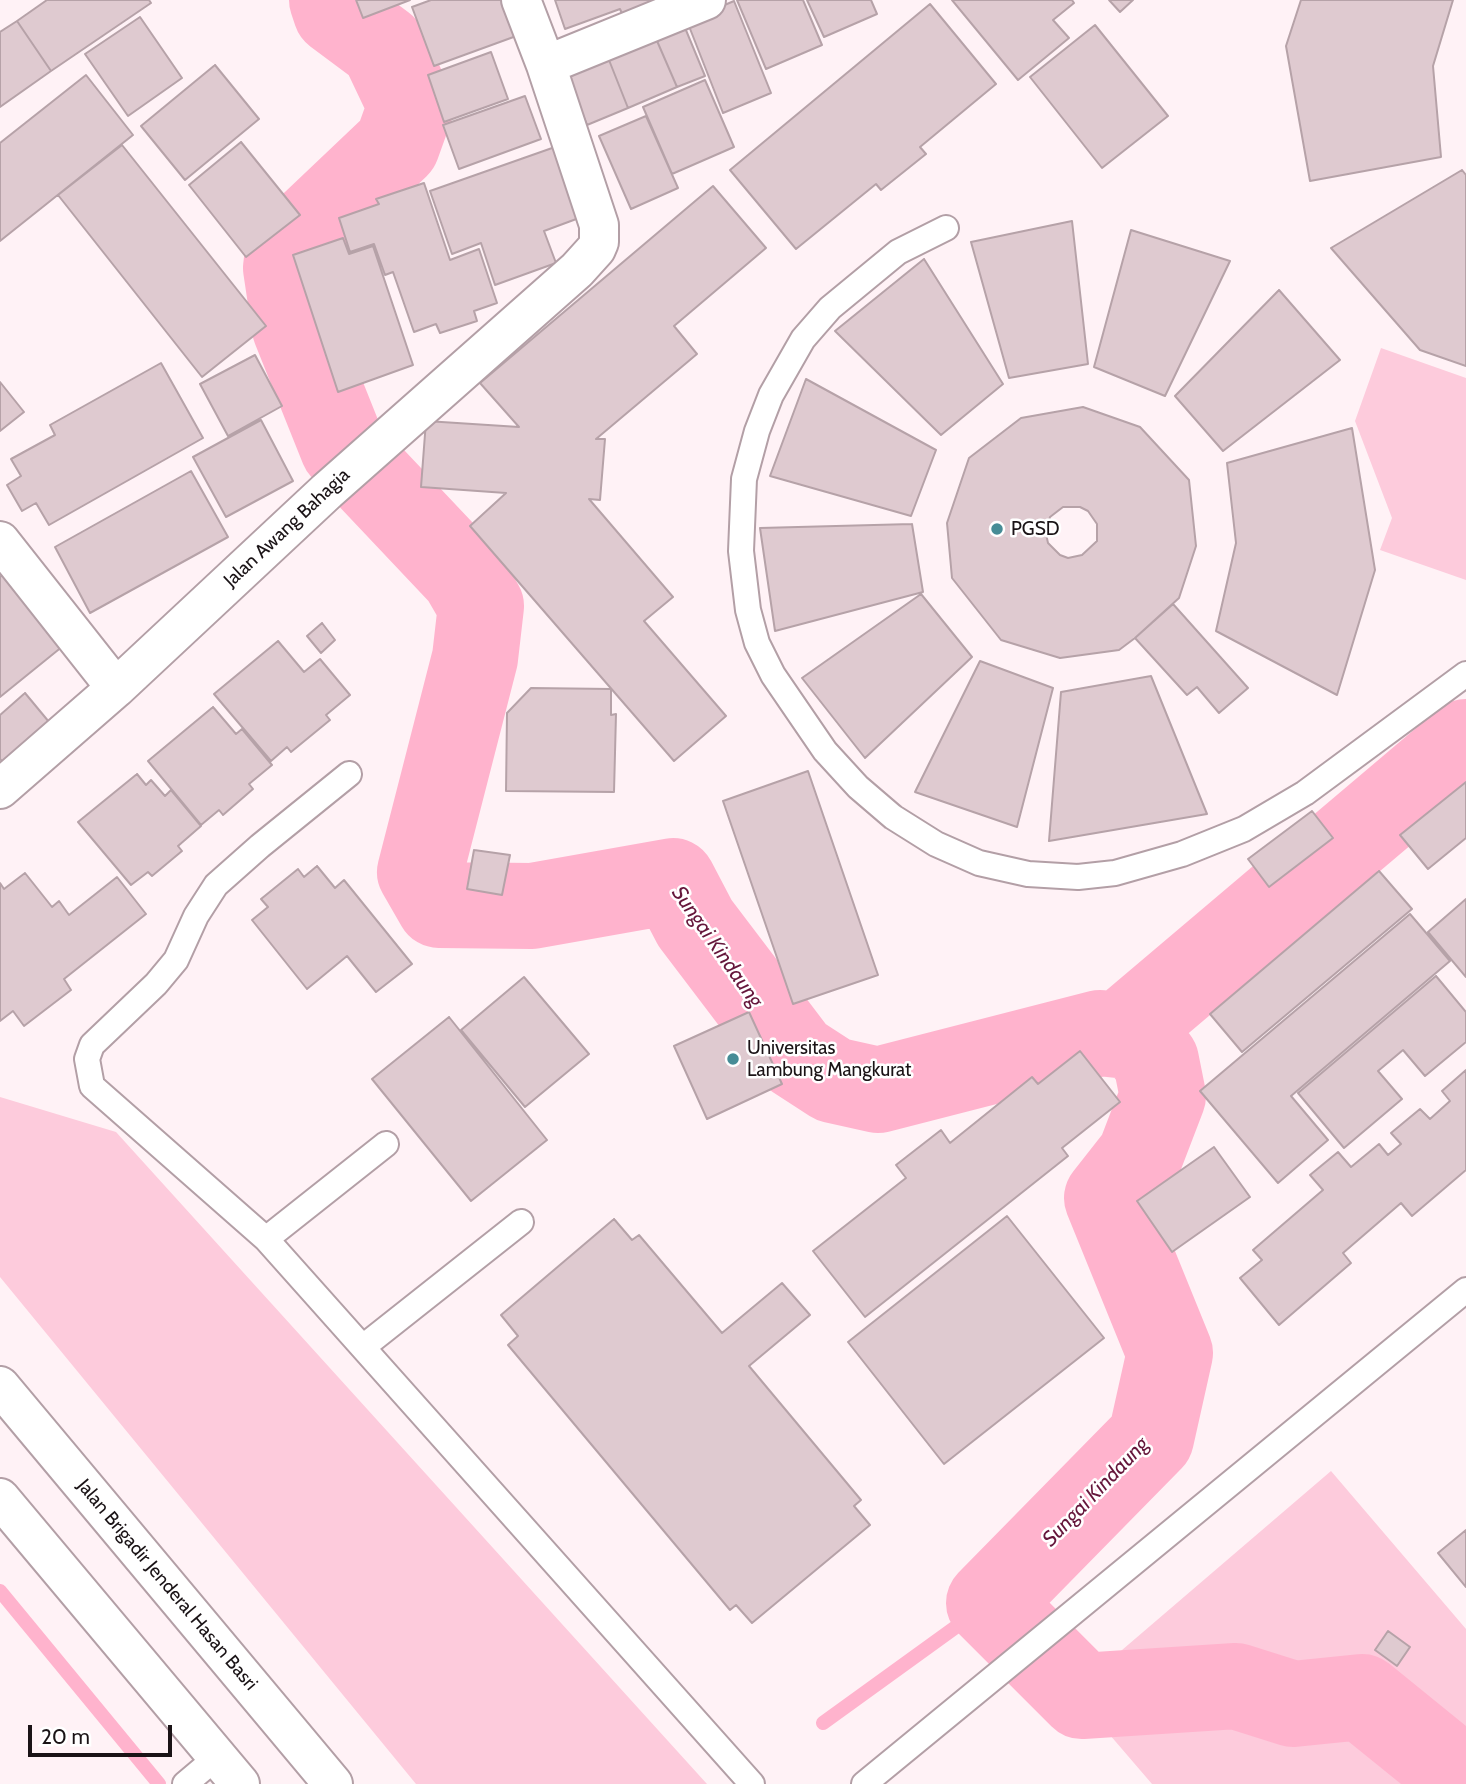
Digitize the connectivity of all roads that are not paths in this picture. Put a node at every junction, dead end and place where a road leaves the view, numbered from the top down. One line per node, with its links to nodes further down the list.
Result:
1 (521, 0): 3 (main road, Jalan Awang Bahagia)
2 (706, 0): 3 (main road)
3 (546, 65): 7 (main road, Jalan Awang Bahagia)
4 (946, 228): 6 (lane)
5 (0, 541): 7 (main road)
6 (1466, 674)
7 (116, 688): 9 (main road, Jalan Awang Bahagia)
8 (349, 774): 12 (lane)
9 (0, 789)
10 (386, 1144): 12 (lane)
11 (521, 1222): 14 (lane)
12 (266, 1239): 14 (lane)
13 (1466, 1290): 21 (lane)
14 (363, 1346): 20 (lane)
15 (0, 1386): 19 (main road, Jalan Brigadir Jenderal Hasan Basri)
16 (0, 1498): 17 (main road)
17 (229, 1770): 18 (lane)
18 (185, 1784)
19 (333, 1784)
20 (752, 1784)
21 (864, 1784)

